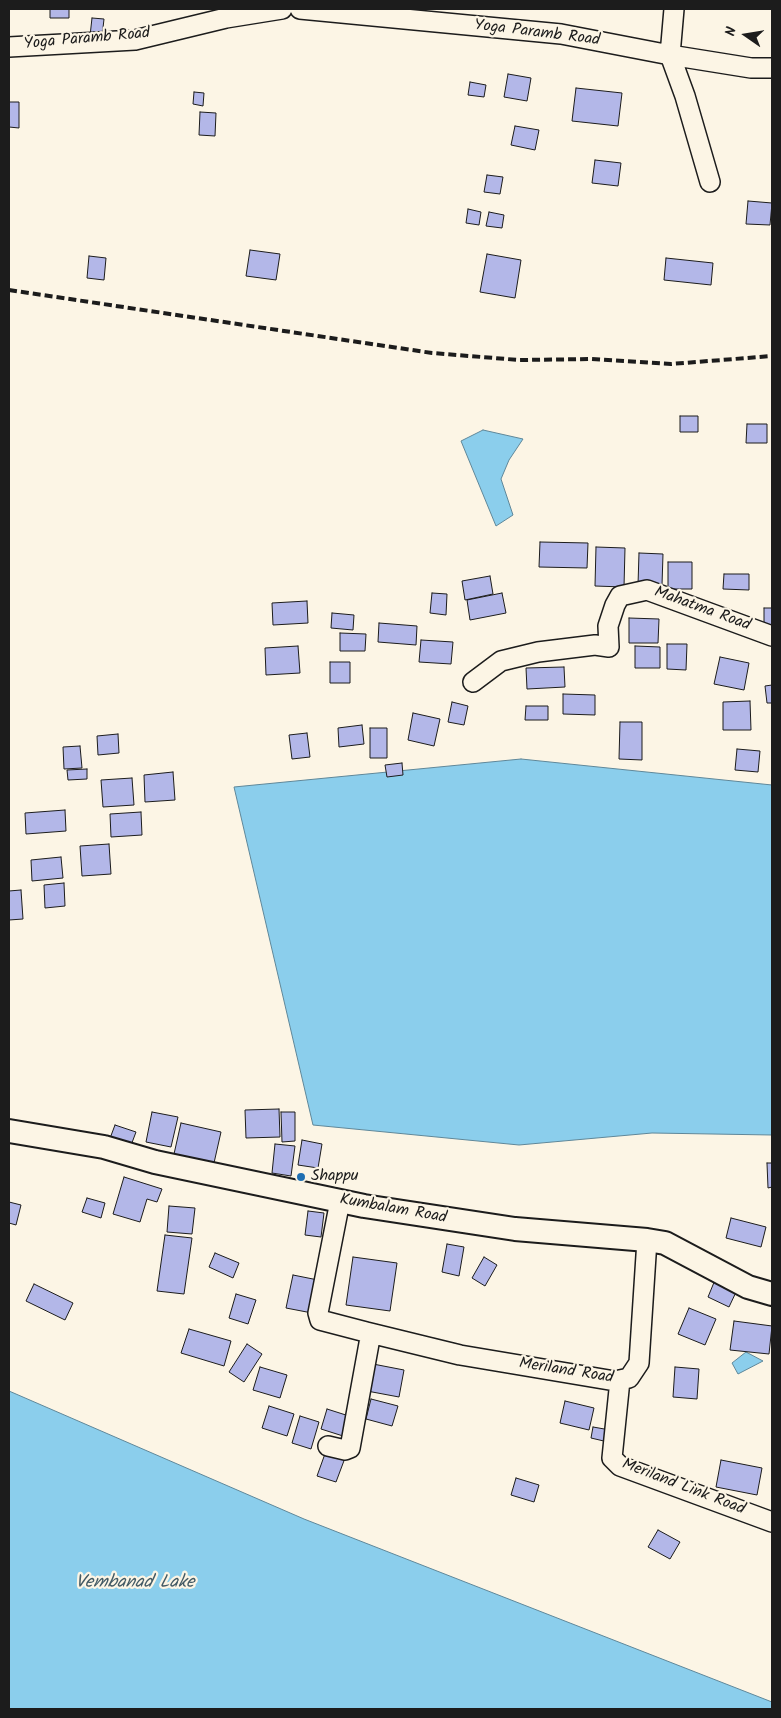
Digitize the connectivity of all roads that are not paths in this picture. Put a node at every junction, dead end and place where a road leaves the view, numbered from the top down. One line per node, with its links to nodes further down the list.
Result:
1 (282, 9): 4 (street, Yoga Paramb Road)
2 (300, 9): 5 (street, Yoga Paramb Road)
3 (674, 9): 5 (street)
4 (9, 47)
5 (670, 55): 6 (street, Yoga Paramb Road); 7 (street)
6 (772, 68)
7 (710, 182)
8 (772, 636): 9 (street, Mahatma Road)
9 (473, 682)
10 (9, 1131): 11 (main road, Kumbalam Road)
11 (340, 1201): 12 (main road, Kumbalam Road); 14 (street)
12 (647, 1240): 13 (main road, Kumbalam Road); 15 (street, Meriland Road)
13 (772, 1294)
14 (366, 1332): 15 (street, Meriland Road); 16 (street)
15 (620, 1380): 17 (street, Meriland Link Road)
16 (328, 1446)
17 (772, 1522)

